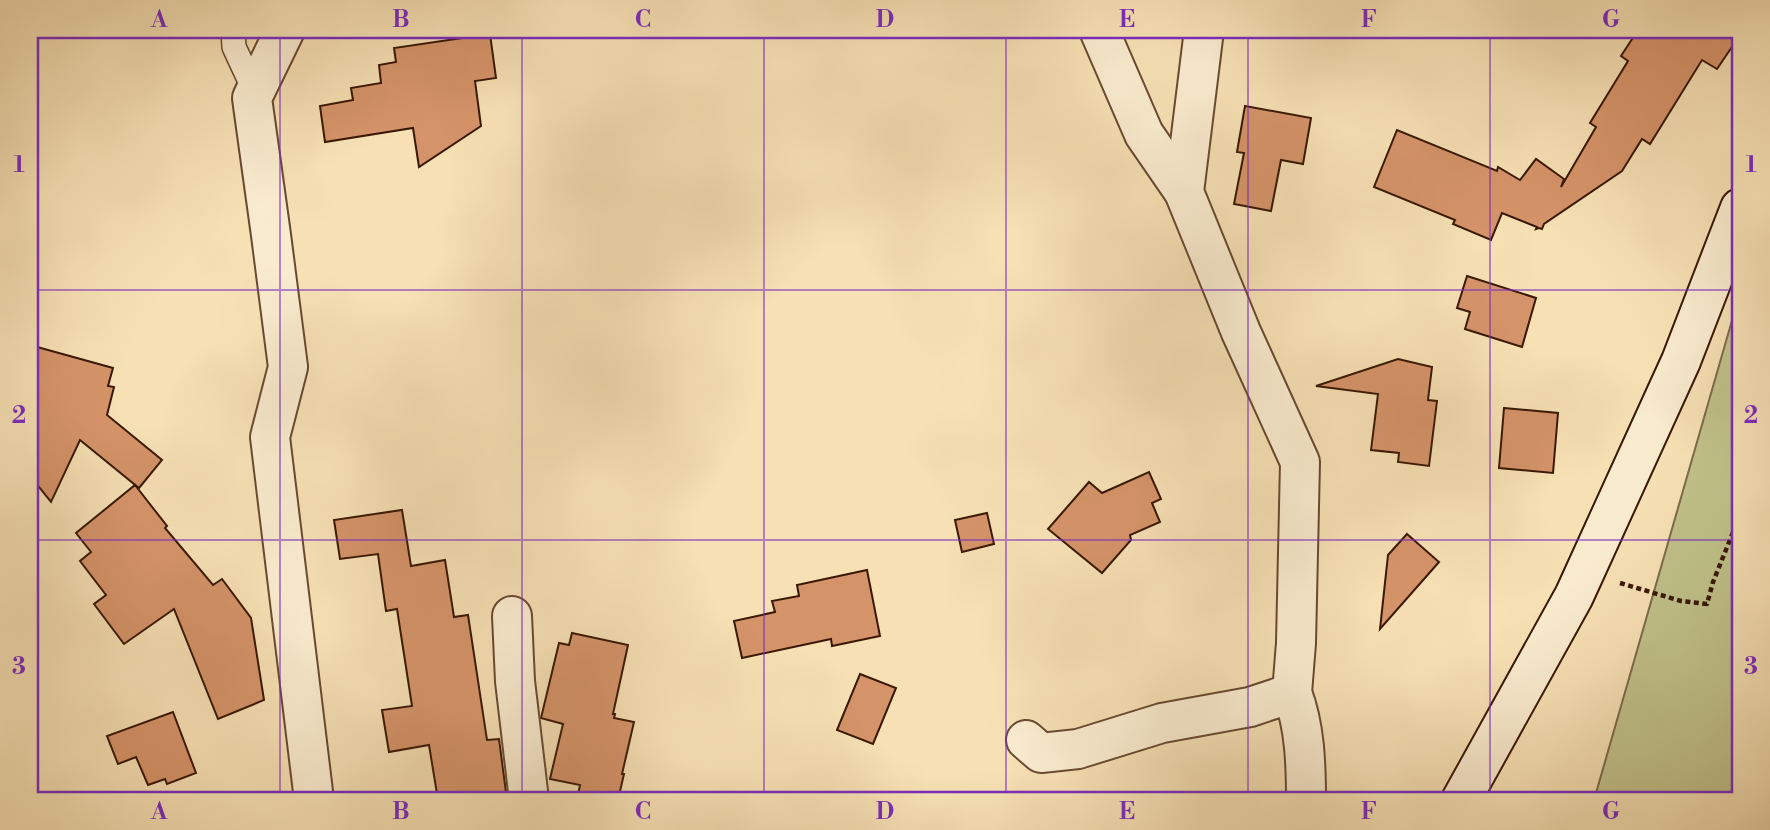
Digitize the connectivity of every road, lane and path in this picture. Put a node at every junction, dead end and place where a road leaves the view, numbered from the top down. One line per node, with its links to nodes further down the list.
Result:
1 (233, 30): 5 (lane)
2 (285, 30): 5 (street)
3 (1099, 30): 6 (street)
4 (1204, 30): 6 (street)
5 (255, 92): 13 (street)
6 (1184, 192): 11 (street)
7 (1740, 208): 9 (street)
8 (1740, 515): 9 (path)
9 (1584, 573): 16 (street)
10 (512, 616): 14 (street)
11 (1292, 693): 12 (street); 15 (street)
12 (1026, 740)
13 (314, 800)
14 (529, 800)
15 (1306, 800)
16 (1461, 800)

